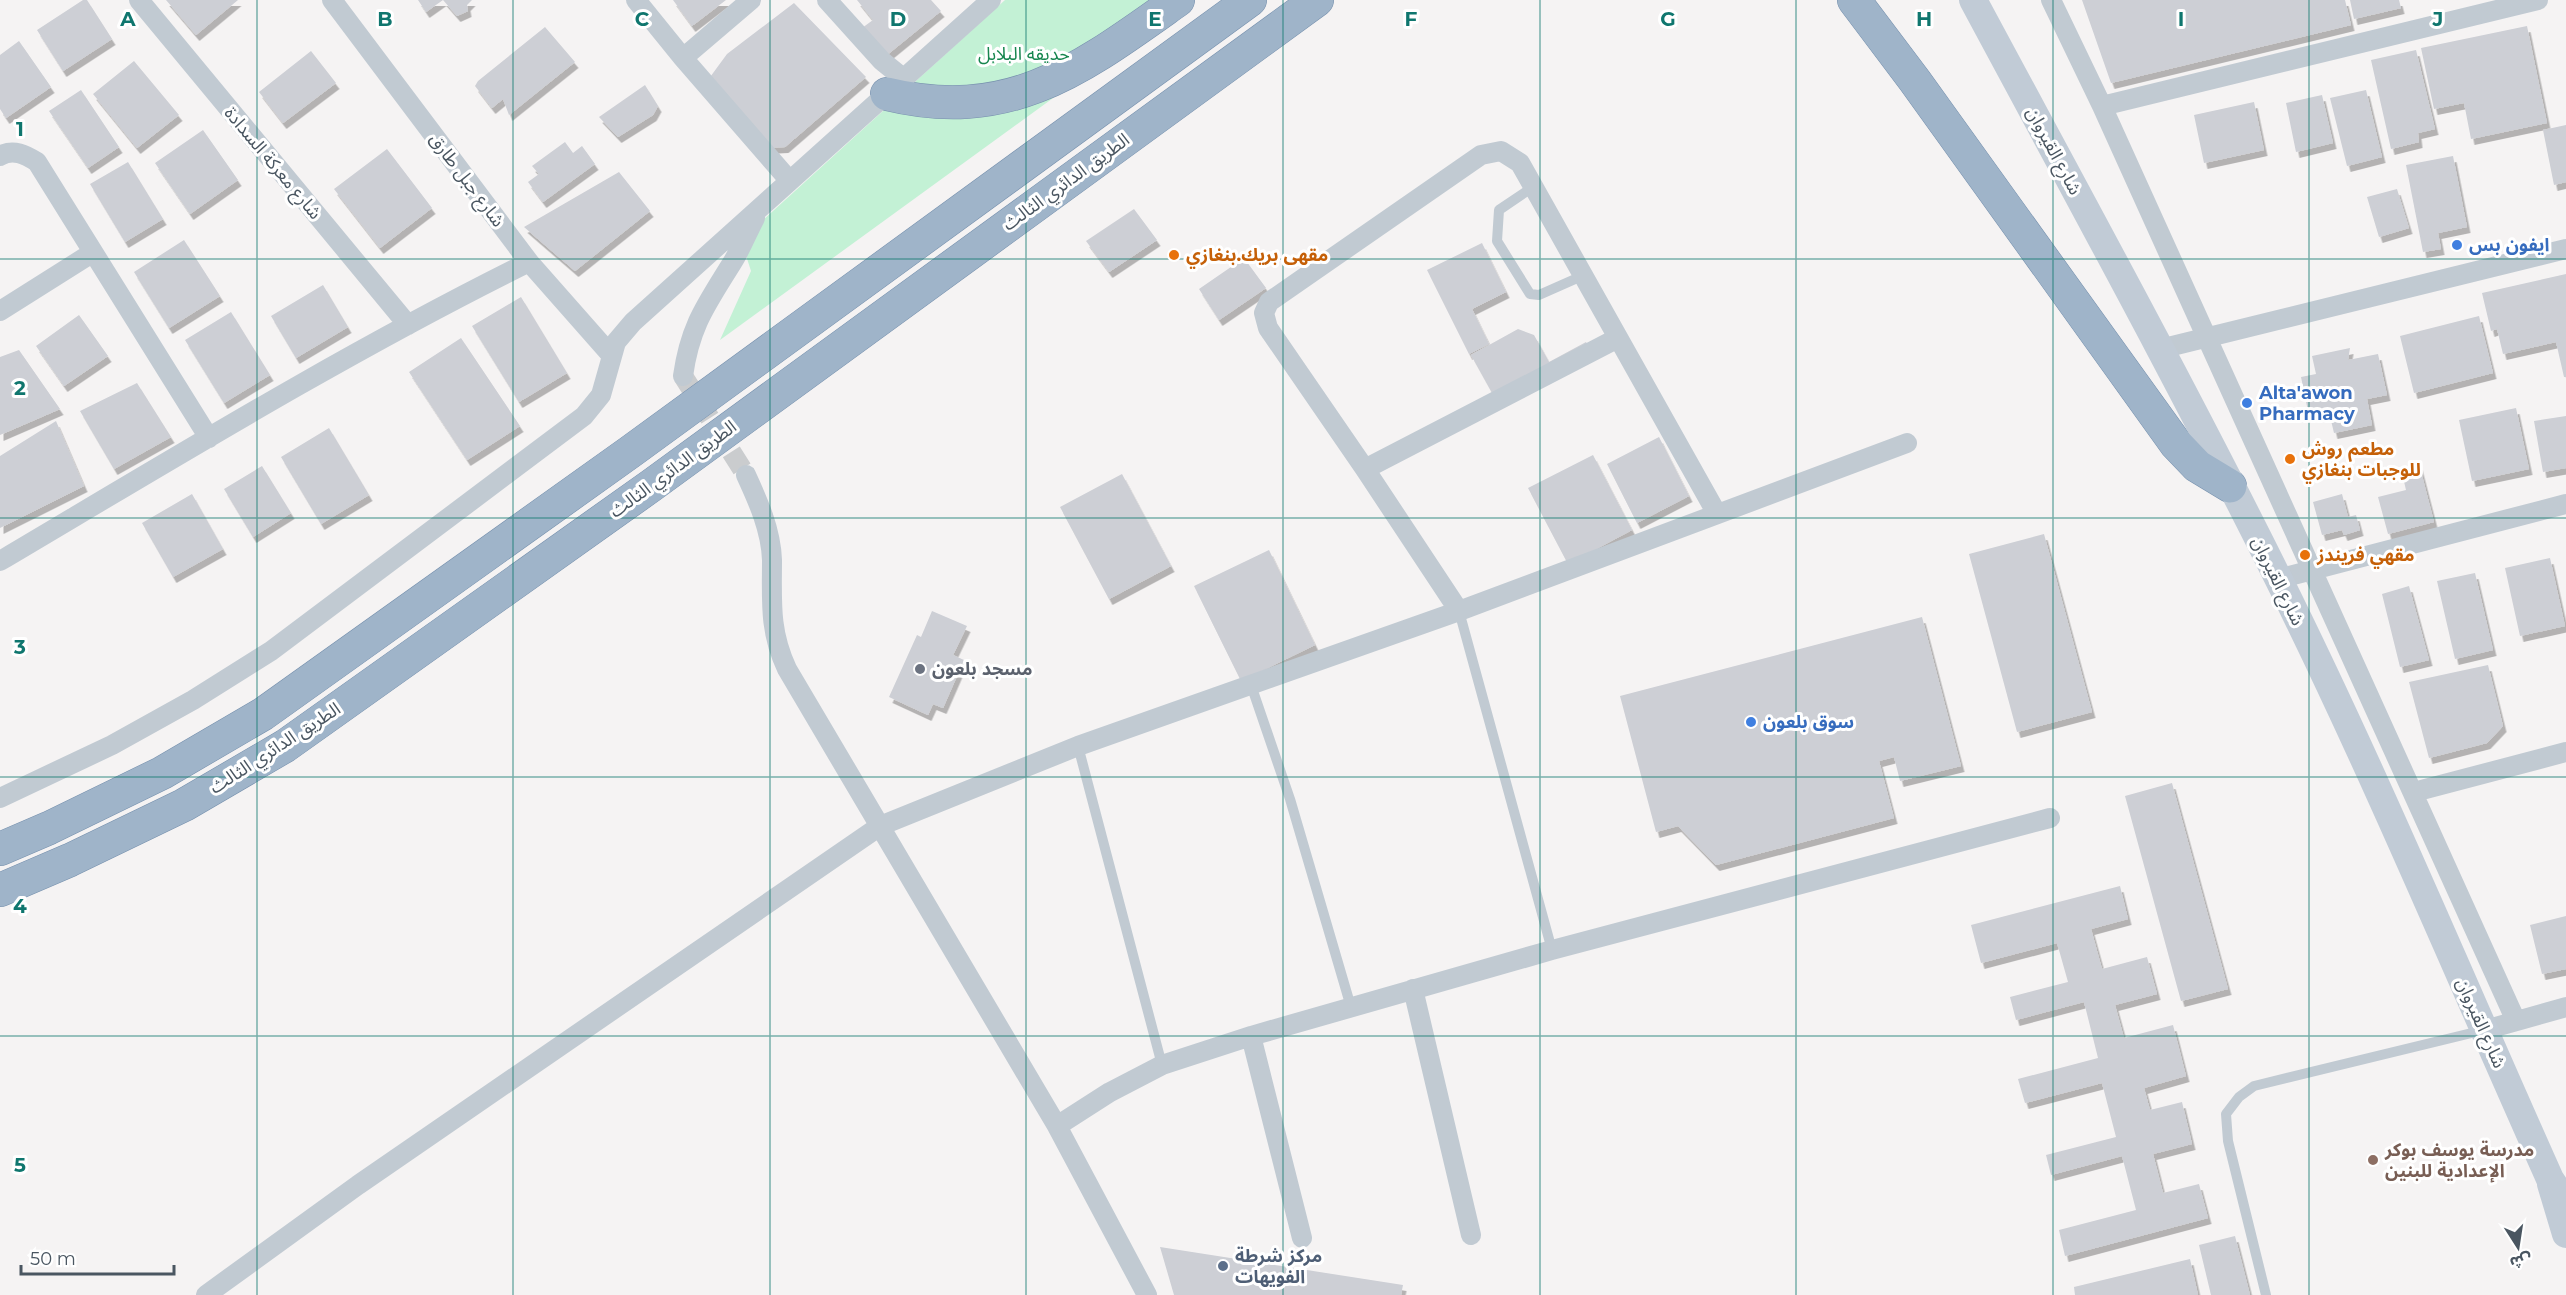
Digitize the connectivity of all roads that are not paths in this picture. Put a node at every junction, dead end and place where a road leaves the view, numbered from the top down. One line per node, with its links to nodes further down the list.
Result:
1 (139, 0): 26 (street, شارع معركة السدادة)
2 (332, 0): 23 (street, شارع جبل طارق)
3 (636, 0): 14 (street)
4 (751, 0): 14 (street)
5 (827, 0): 15 (street)
6 (990, 0): 15 (street)
7 (1178, 0): 15 (highway)
8 (1251, 0): 50 (highway, الطريق الدائري الثالث)
9 (1317, 0): 51 (highway, الطريق الدائري الثالث)
10 (1854, 0): 36 (highway)
11 (1973, 0): 29 (main road, شارع القيروان)
12 (2051, 0): 16 (street)
13 (2538, 0): 16 (street)
14 (683, 58): 18 (street)
15 (895, 86): 18 (street)
16 (2102, 106): 27 (street)
17 (0, 156): 22 (street)
18 (789, 180): 20 (street)
19 (1533, 187): 24 (street); 24 (lane); 34 (street)
20 (760, 207): 30 (street); 31 (street)
21 (2566, 249): 27 (street)
22 (92, 253): 25 (street); 32 (street)
23 (529, 262): 26 (street); 30 (street, شارع جبل طارق)
24 (1582, 276): 28 (street)
25 (0, 311)
26 (408, 325): 32 (street)
27 (2205, 337): 29 (street); 40 (street)
28 (1616, 339): 34 (street); 38 (street)
29 (2160, 349): 36 (main road, شارع القيروان)
30 (611, 355): 47 (street)
31 (683, 376)
32 (209, 438): 39 (street)
33 (1907, 443): 38 (street)
34 (1365, 469): 42 (street)
35 (746, 475): 49 (street)
36 (2230, 486): 41 (main road, شارع القيروان)
37 (2566, 504): 40 (street)
38 (1717, 514): 42 (street)
39 (0, 561)
40 (2312, 570): 41 (street); 46 (street)
41 (2278, 579): 57 (main road, شارع القيروان)
42 (1459, 611): 43 (street); 52 (lane)
43 (1251, 685): 44 (street); 54 (lane)
44 (1078, 746): 49 (street); 59 (lane)
45 (2566, 752): 46 (street)
46 (2414, 792): 56 (street)
47 (0, 798)
48 (2050, 818): 52 (street)
49 (880, 826): 60 (street); 66 (street)
50 (0, 849)
51 (0, 890)
52 (1552, 950): 53 (street)
53 (1413, 989): 54 (street); 64 (street)
54 (1351, 1007): 58 (street)
55 (2566, 1007): 56 (street)
56 (2516, 1021): 57 (street)
57 (2485, 1030): 61 (main road, شارع القيروان); 68 (lane)
58 (1251, 1036): 59 (street); 65 (street)
59 (1162, 1065): 60 (street)
60 (1058, 1126): 67 (street)
61 (2550, 1179): 62 (main road, شارع القيروان); 63 (main road, شارع القيروان)
62 (2566, 1203)
63 (2566, 1234)
64 (1471, 1235)
65 (1302, 1238)
66 (206, 1295)
67 (1146, 1295)
68 (2266, 1295)

